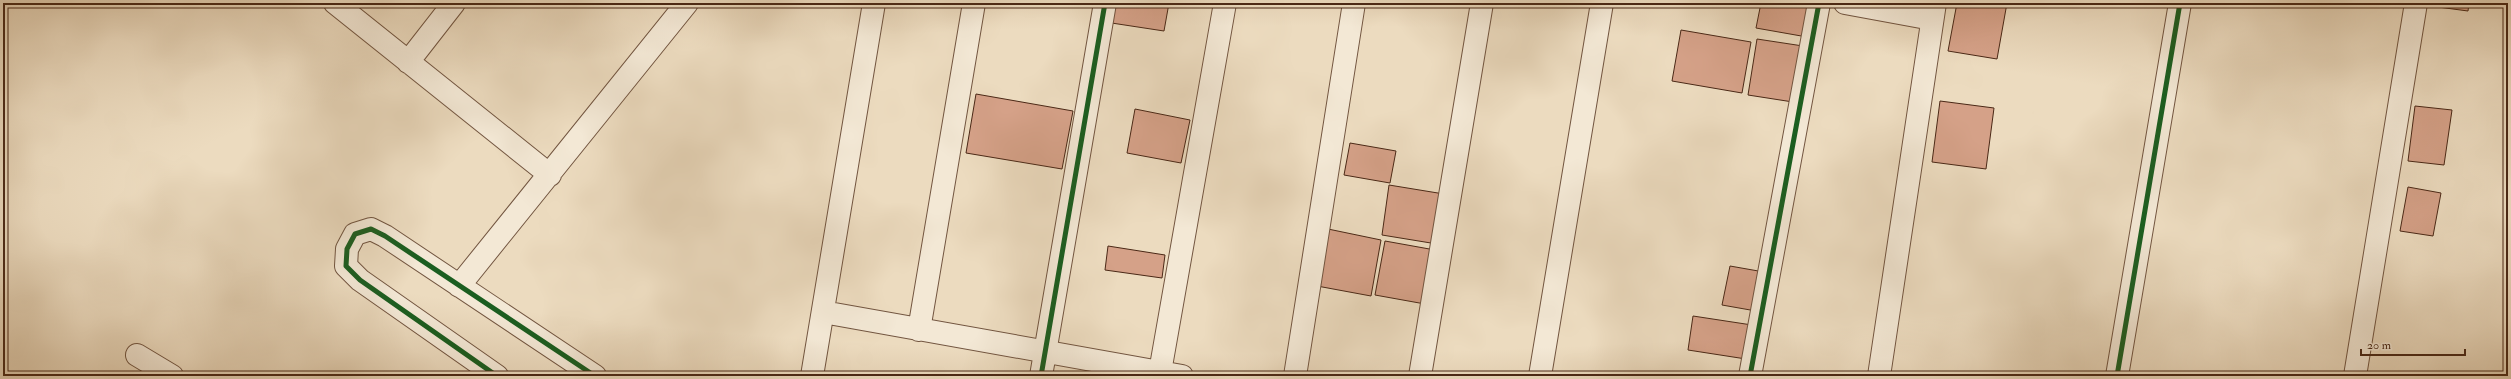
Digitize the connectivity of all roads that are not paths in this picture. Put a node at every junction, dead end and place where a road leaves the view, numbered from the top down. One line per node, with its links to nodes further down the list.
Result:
1 (335, 3): 16 (street)
2 (454, 3): 16 (street)
3 (687, 3): 17 (street)
4 (874, 3): 19 (street)
5 (974, 3): 20 (street)
6 (1104, 3): 21 (street)
7 (1225, 3): 23 (street)
8 (1354, 3): 30 (street)
9 (1482, 3): 31 (street)
10 (1602, 3): 32 (street)
11 (1819, 3): 33 (street)
12 (1845, 3): 15 (street)
13 (2180, 3): 35 (street)
14 (2416, 3): 36 (street)
15 (1934, 11): 34 (street)
16 (408, 62): 17 (street)
17 (550, 175): 18 (street)
18 (459, 286): 25 (street); 26 (street)
19 (823, 312): 20 (street); 27 (street)
20 (919, 330): 21 (street)
21 (1045, 352): 23 (street); 28 (street)
22 (137, 355): 24 (street)
23 (1160, 372): 29 (street)
24 (172, 376)
25 (497, 376)
26 (595, 376)
27 (812, 376)
28 (1041, 376)
29 (1182, 376)
30 (1295, 376)
31 (1420, 376)
32 (1540, 376)
33 (1750, 376)
34 (1879, 376)
35 (2117, 376)
36 (2355, 376)

